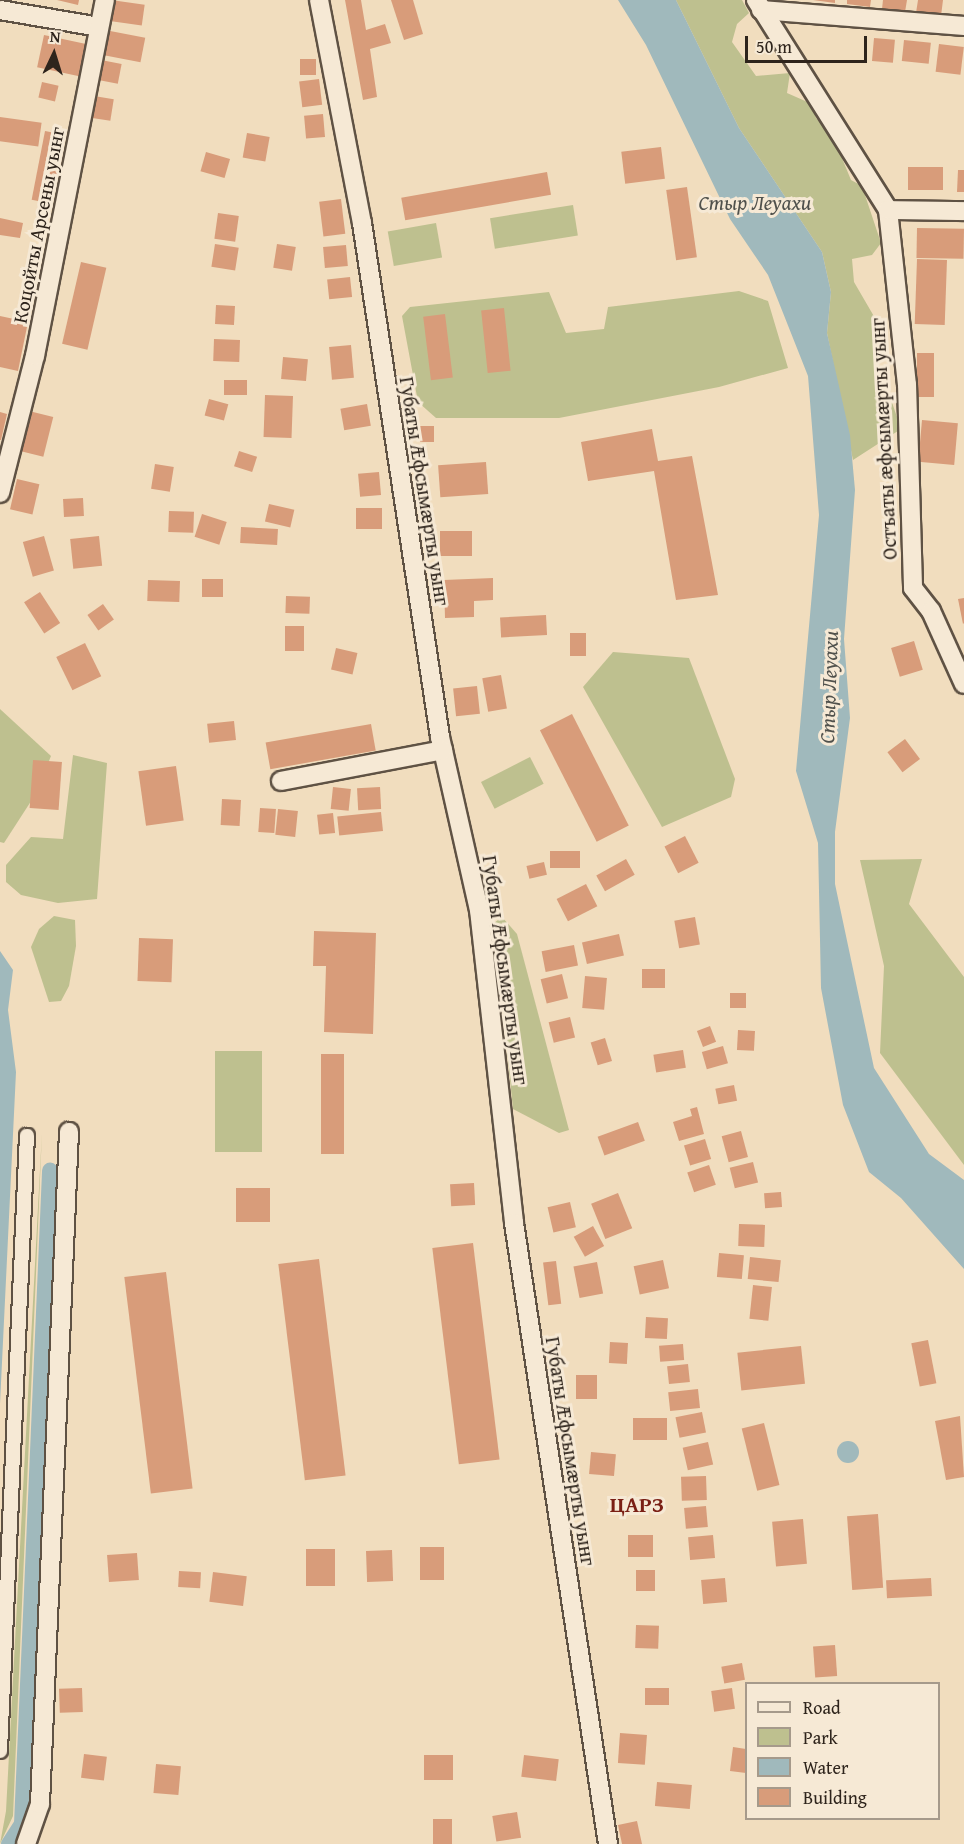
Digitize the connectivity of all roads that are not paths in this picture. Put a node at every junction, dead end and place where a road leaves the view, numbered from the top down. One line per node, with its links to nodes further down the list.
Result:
1 (105, 0): 6 (street, Коцойты Арсены уынг)
2 (318, 0): 11 (street, Губаты Æфсымæрты уынг)
3 (759, 5): 5 (street); 7 (street, Остъаты æфсымæрты уынг)
4 (0, 10): 6 (street)
5 (964, 26)
6 (99, 27): 9 (street, Коцойты Арсены уынг)
7 (888, 210): 8 (street); 10 (street, Остъаты æфсымæрты уынг)
8 (964, 211)
9 (0, 493)
10 (964, 684)
11 (443, 750): 12 (street); 17 (street, Губаты Æфсымæрты уынг)
12 (281, 781)
13 (69, 1132): 16 (street)
14 (27, 1136): 15 (street)
15 (0, 1751)
16 (26, 1844)
17 (608, 1844)

